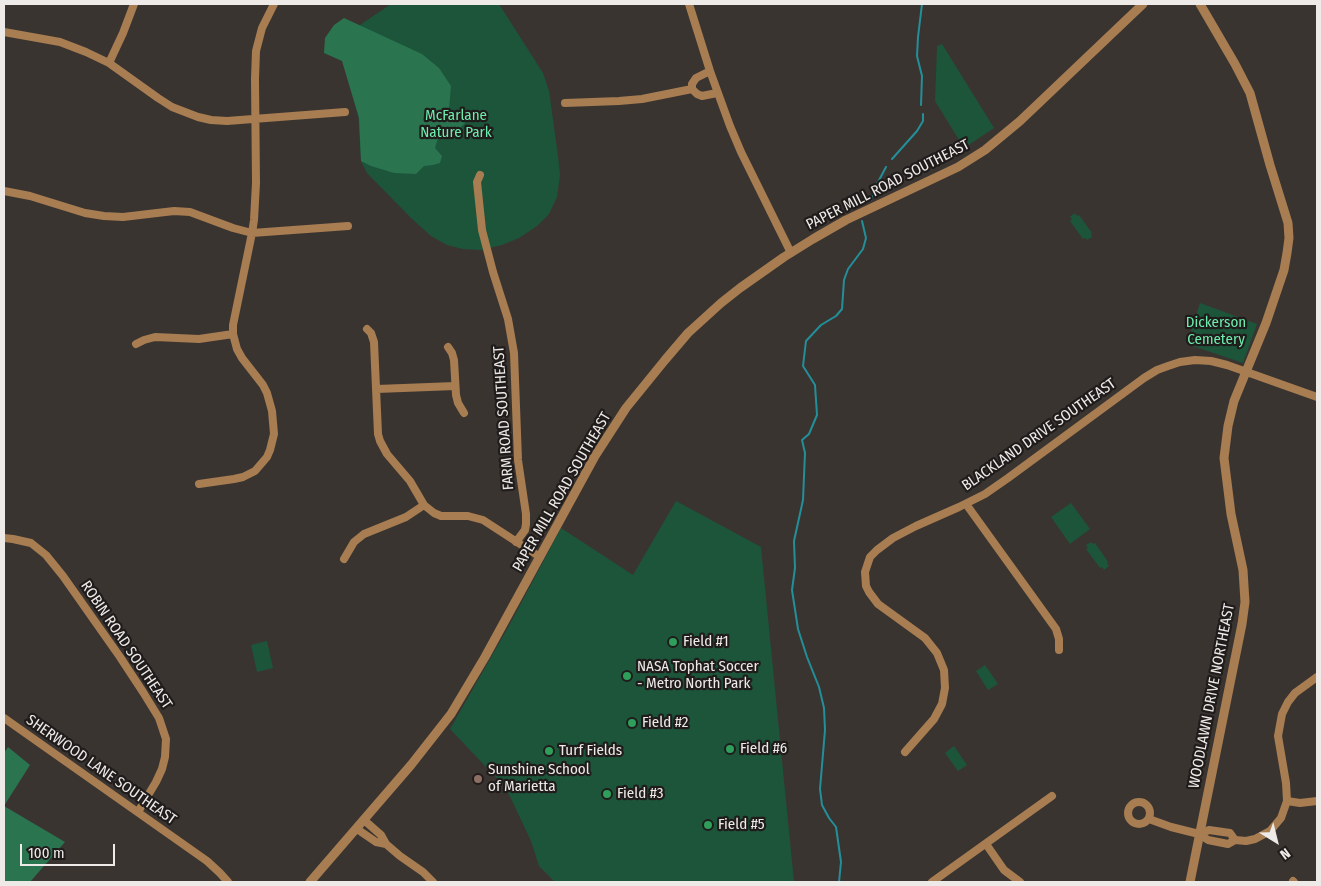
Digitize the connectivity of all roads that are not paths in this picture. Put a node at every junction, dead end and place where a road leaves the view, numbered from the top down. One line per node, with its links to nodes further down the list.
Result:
1 (134, 4): 7 (street)
2 (274, 4): 13 (street)
3 (689, 4): 8 (street)
4 (1143, 4): 19 (street, PAPER MILL ROAD SOUTHEAST)
5 (1200, 4): 24 (street, WOODLAWN DRIVE NORTHEAST)
6 (4, 32): 7 (street)
7 (109, 63): 13 (street)
8 (710, 71): 9 (street); 10 (street)
9 (692, 89): 10 (street); 11 (street)
10 (717, 93): 19 (street)
11 (565, 103)
12 (345, 112): 13 (street)
13 (256, 118): 18 (street)
14 (480, 175): 35 (street, FARM ROAD SOUTHEAST)
15 (5, 191): 16 (street); 18 (street)
16 (4, 200)
17 (348, 226): 18 (street)
18 (252, 233): 21 (street)
19 (791, 253): 36 (street, PAPER MILL ROAD SOUTHEAST)
20 (367, 329): 26 (street)
21 (233, 334): 22 (street); 29 (street)
22 (136, 344)
23 (448, 347): 25 (street)
24 (1246, 372): 27 (street, BLACKLAND DRIVE SOUTHEAST); 32 (street, BLACKLAND DRIVE SOUTHEAST); 49 (street, WOODLAWN DRIVE NORTHEAST)
25 (456, 386): 26 (street); 28 (street)
26 (377, 389): 33 (street)
27 (1317, 396)
28 (464, 413)
29 (255, 470): 30 (street); 31 (street)
30 (261, 478)
31 (199, 484)
32 (966, 504): 38 (street); 41 (street, BLACKLAND DRIVE SOUTHEAST)
33 (424, 505): 35 (street); 37 (street)
34 (4, 538): 45 (street, ROBIN ROAD SOUTHEAST)
35 (516, 542): 36 (street)
36 (540, 557): 47 (street, PAPER MILL ROAD SOUTHEAST)
37 (344, 559)
38 (1059, 650)
39 (1317, 677): 43 (street)
40 (4, 718): 45 (street, SHERWOOD LANE SOUTHEAST)
41 (905, 752)
42 (1052, 796): 51 (street)
43 (1287, 801): 44 (street); 49 (street)
44 (1317, 801)
45 (138, 812): 52 (street, SHERWOOD LANE SOUTHEAST)
46 (1149, 819): 49 (street)
47 (364, 820): 48 (street, PAPER MILL ROAD SOUTHEAST); 50 (street)
48 (356, 829): 50 (street); 53 (street, PAPER MILL ROAD SOUTHEAST)
49 (1199, 834): 57 (street, WOODLAWN DRIVE NORTHEAST)
50 (386, 844): 54 (street)
51 (986, 844): 55 (street); 56 (street)
52 (228, 882)
53 (310, 882)
54 (433, 882)
55 (932, 882)
56 (1020, 882)
57 (1190, 882)

